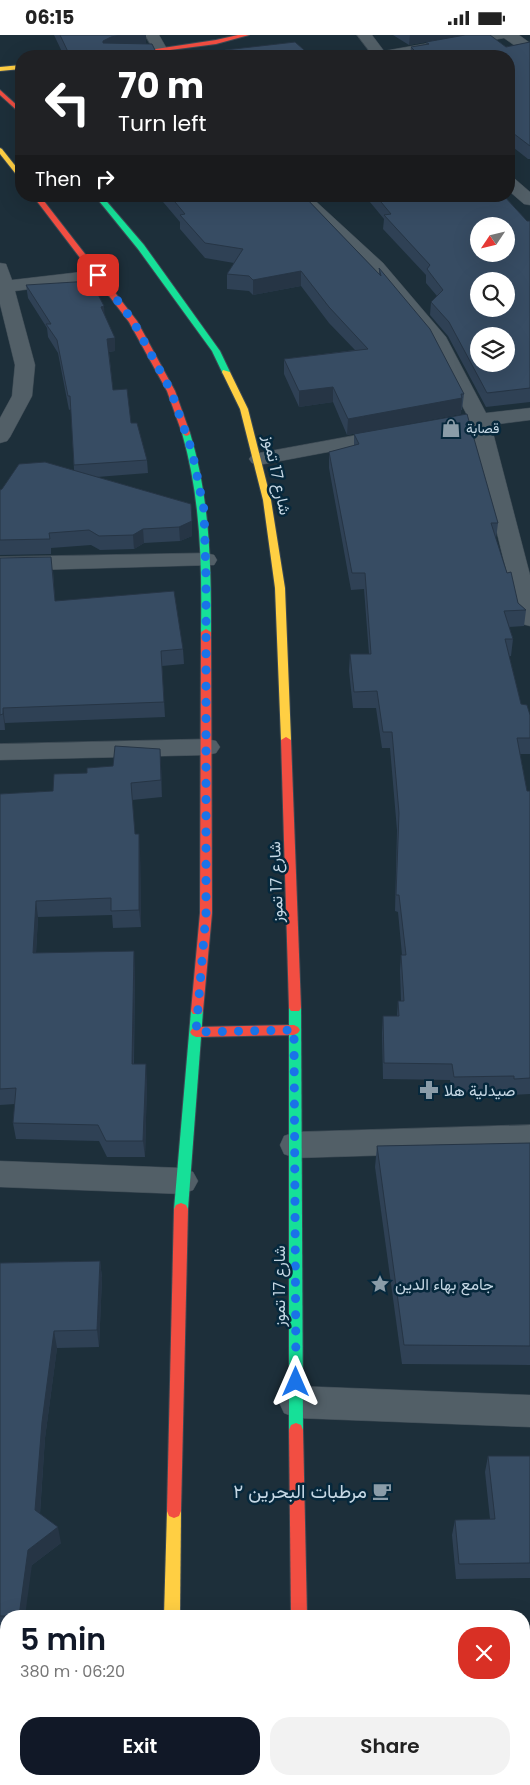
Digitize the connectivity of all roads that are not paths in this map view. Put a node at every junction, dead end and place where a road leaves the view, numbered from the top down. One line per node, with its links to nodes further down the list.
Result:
1 (152, 35): 6 (street)
2 (246, 35): 7 (main road)
3 (364, 35): 8 (street)
4 (499, 35): 9 (street)
5 (510, 35): 10 (street)
6 (160, 50)
7 (176, 50)
8 (375, 50)
9 (414, 50)
10 (530, 51)
11 (15, 68): 12 (main road)
12 (0, 69)
13 (0, 92): 14 (main road)
14 (15, 106)
15 (0, 150): 16 (main road)
16 (15, 169)
17 (515, 188): 18 (street)
18 (530, 200)
19 (41, 202): 22 (main road)
20 (103, 202): 29 (main road, شارع 17 تموز)
21 (307, 202): 25 (street)
22 (98, 275): 23 (street); 31 (main road)
23 (2, 281): 28 (street)
24 (530, 414): 25 (street)
25 (479, 419): 26 (street); 30 (street)
26 (441, 426)
27 (412, 431): 29 (street)
28 (0, 437)
29 (259, 459): 36 (main road, شارع 17 تموز)
30 (520, 543): 33 (street)
31 (206, 560): 32 (street); 34 (main road)
32 (0, 564)
33 (530, 619)
34 (207, 747): 35 (street); 37 (main road)
35 (0, 752)
36 (294, 1030): 37 (main road); 39 (main road, شارع 17 تموز)
37 (196, 1032): 41 (main road)
38 (530, 1138): 39 (street)
39 (295, 1145): 42 (main road, شارع 17 تموز)
40 (0, 1175): 41 (street)
41 (182, 1181): 44 (main road)
42 (296, 1402): 43 (street); 45 (main road, شارع 17 تموز)
43 (530, 1411)
44 (172, 1610)
45 (299, 1610)

